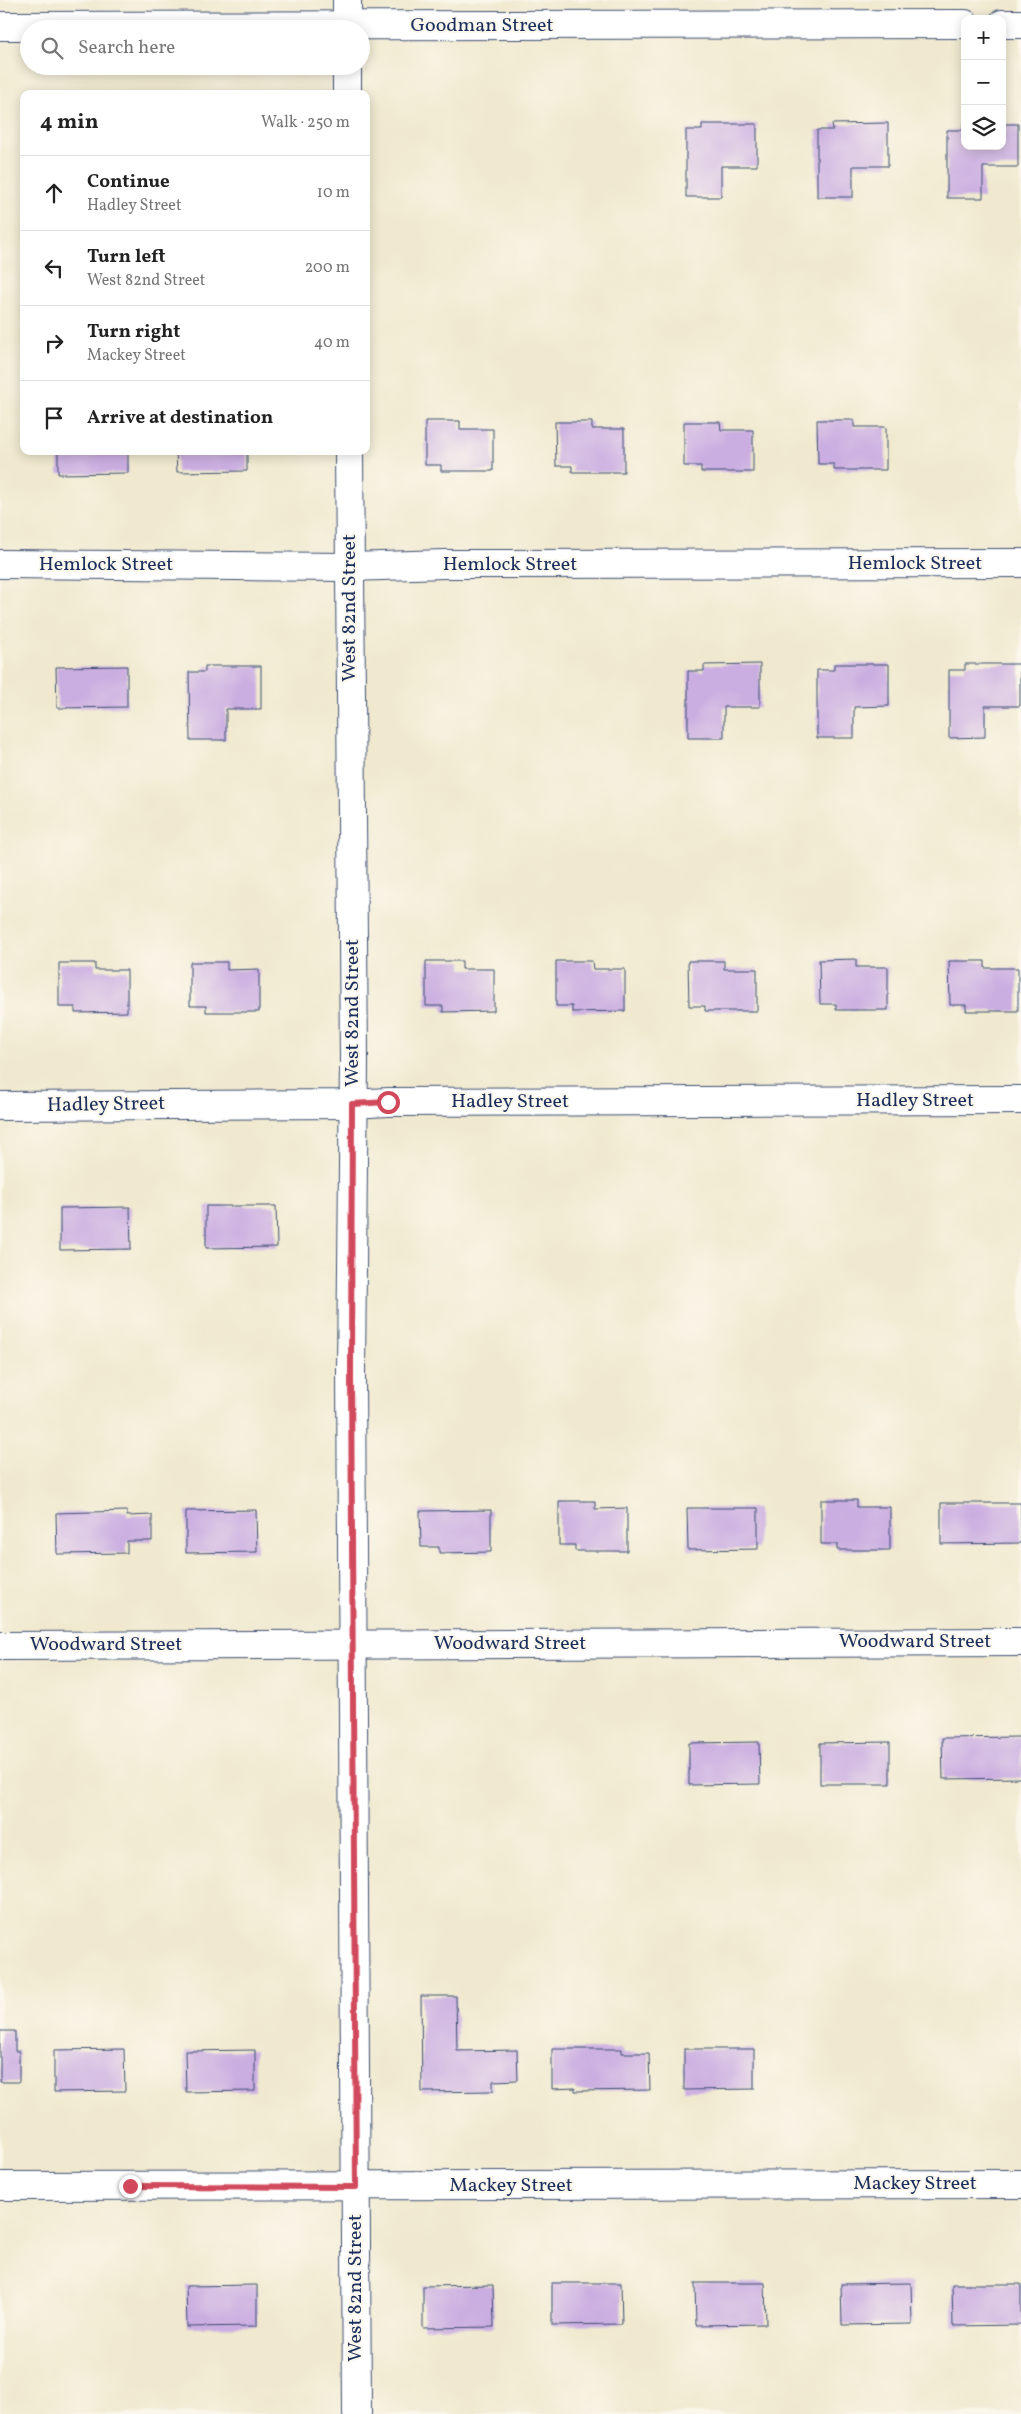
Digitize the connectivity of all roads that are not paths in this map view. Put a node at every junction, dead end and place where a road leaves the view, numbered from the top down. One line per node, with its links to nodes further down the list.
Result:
1 (347, 18): 2 (street, Goodman Street); 3 (street, Goodman Street)
2 (260, 20)
3 (961, 24)
4 (1006, 24): 5 (street)
5 (1021, 24)
6 (0, 26): 7 (street, Goodman Street)
7 (20, 26)
8 (347, 75): 9 (street)
9 (347, 90)
10 (349, 455): 13 (street, West 82nd Street)
11 (1021, 563): 13 (street, Hemlock Street)
12 (0, 564): 13 (street, Hemlock Street)
13 (350, 567): 15 (street, West 82nd Street)
14 (1021, 1100): 15 (street, Hadley Street)
15 (352, 1104): 16 (street, Hadley Street); 18 (street, West 82nd Street)
16 (0, 1106)
17 (1021, 1642): 18 (street, Woodward Street)
18 (352, 1644): 19 (street, Woodward Street); 22 (street, West 82nd Street)
19 (0, 1646)
20 (1021, 2184): 22 (street, Mackey Street)
21 (0, 2186): 22 (street, Mackey Street)
22 (356, 2187): 23 (street, West 82nd Street)
23 (357, 2414)

